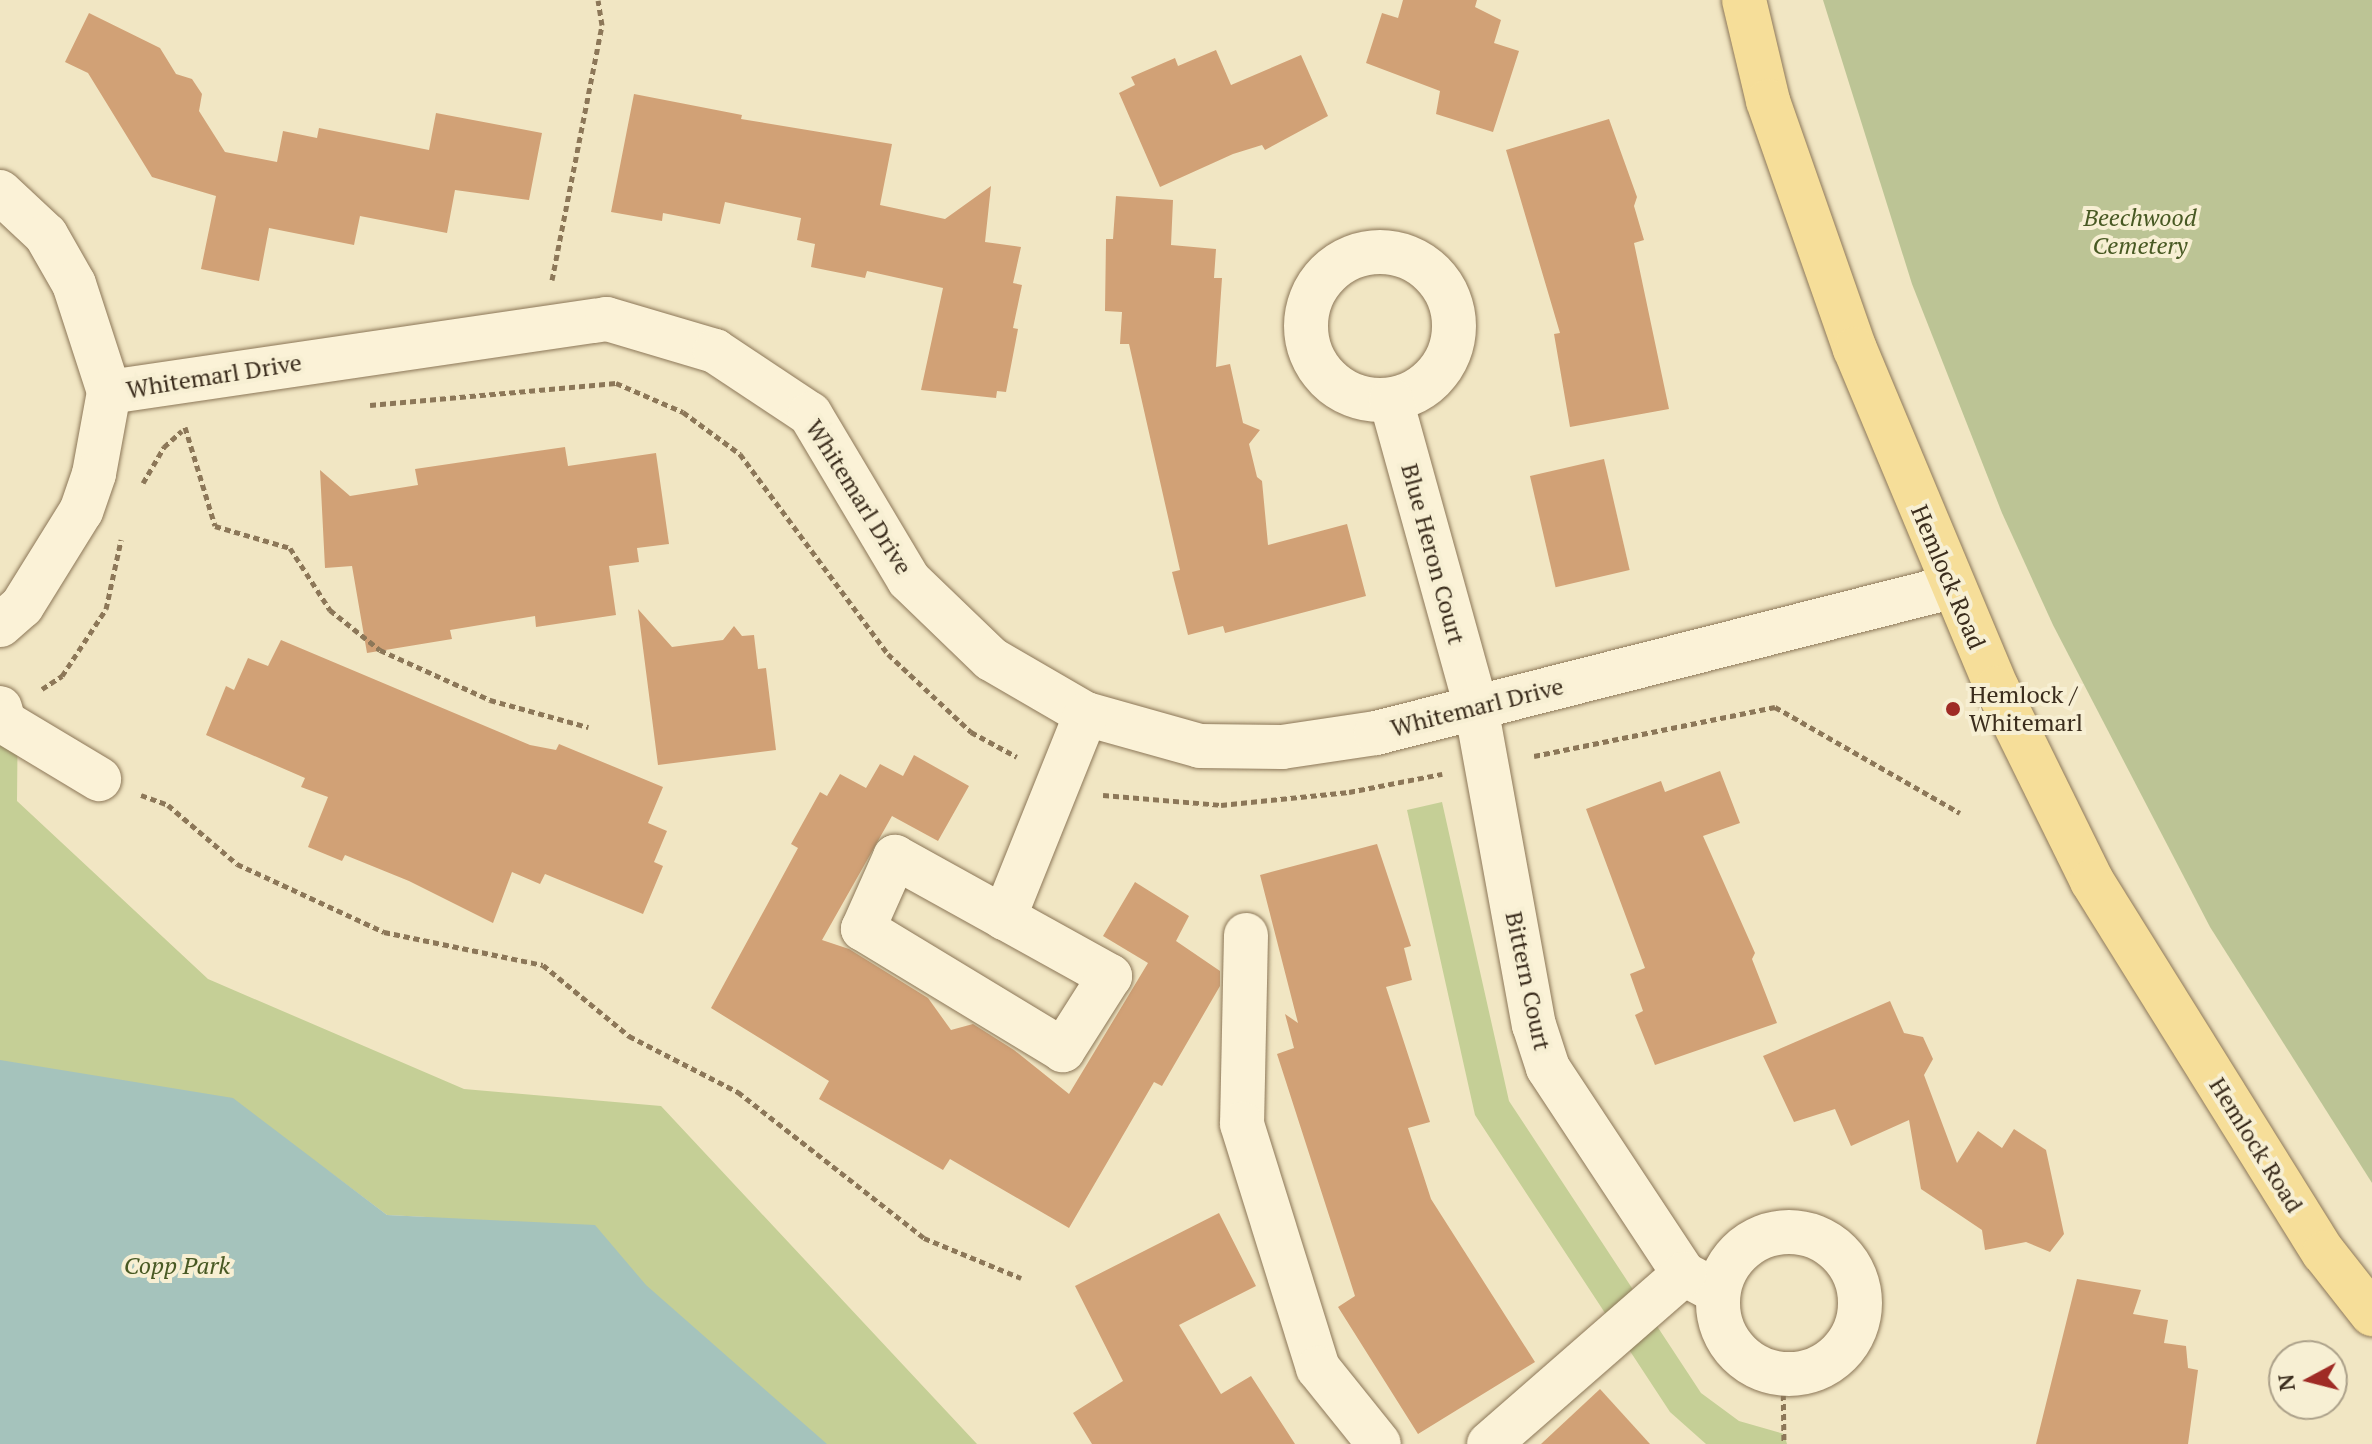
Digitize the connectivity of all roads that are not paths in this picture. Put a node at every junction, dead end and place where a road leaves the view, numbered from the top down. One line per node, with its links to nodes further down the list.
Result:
1 (1744, 0): 5 (main road, Hemlock Road)
2 (0, 192): 3 (street)
3 (109, 392): 6 (street); 9 (street, Whitemarl Drive)
4 (1391, 400): 7 (street, Blue Heron Court)
5 (1951, 587): 7 (street, Whitemarl Drive); 14 (main road, Hemlock Road)
6 (0, 625)
7 (1476, 707): 9 (street, Whitemarl Drive); 13 (street, Bittern Court)
8 (0, 708): 10 (street)
9 (1086, 714): 11 (street)
10 (99, 779)
11 (1004, 918): 11 (street)
12 (1246, 935): 15 (street)
13 (1701, 1283): 13 (street, Bittern Court); 16 (street)
14 (2372, 1314)
15 (1379, 1444)
16 (1489, 1444)

